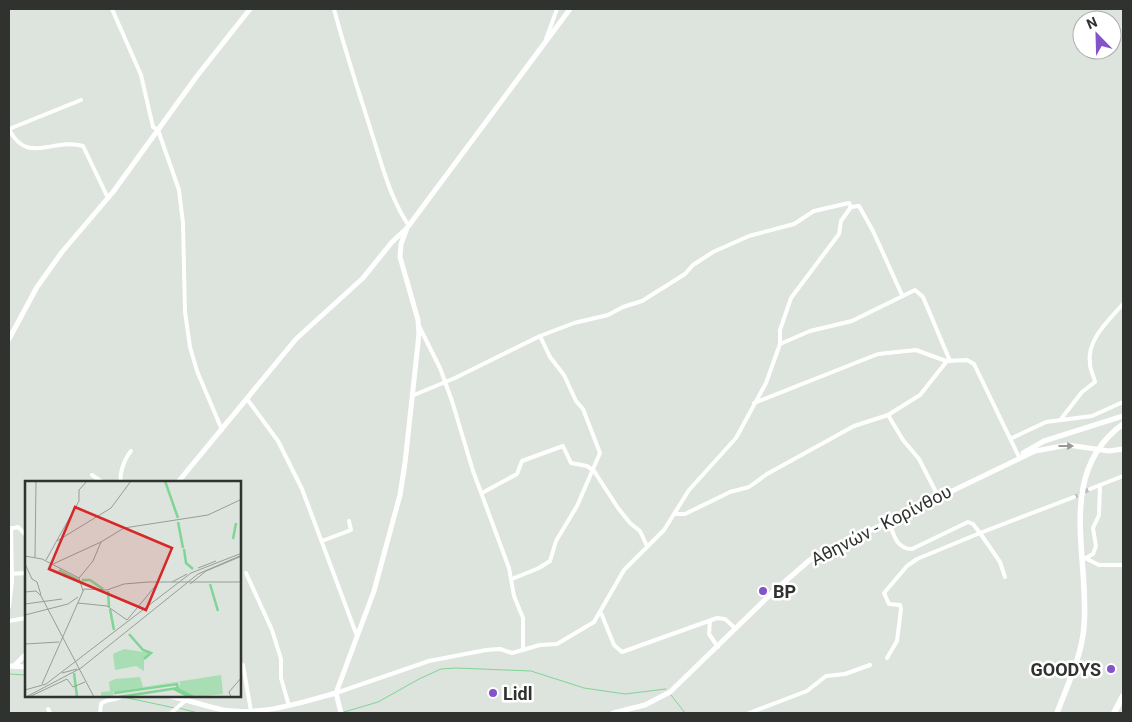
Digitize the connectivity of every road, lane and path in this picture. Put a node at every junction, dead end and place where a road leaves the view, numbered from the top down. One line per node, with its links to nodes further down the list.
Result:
1 (112, 9): 9 (street)
2 (250, 9): 9 (street)
3 (334, 9): 12 (street)
4 (557, 9): 6 (street)
5 (570, 9): 6 (street)
6 (546, 39): 12 (street)
7 (81, 100): 8 (street)
8 (9, 129): 10 (street)
9 (158, 130): 10 (street); 29 (street)
10 (108, 198): 17 (street)
11 (851, 207): 13 (street); 16 (street); 18 (street)
12 (408, 227): 15 (street); 22 (street)
13 (902, 295): 18 (street); 19 (street)
14 (1123, 304): 27 (street)
15 (419, 326): 20 (street); 21 (street)
16 (540, 336): 20 (street); 34 (street)
17 (9, 339)
18 (780, 344): 24 (street)
19 (949, 361): 24 (street); 25 (street); 30 (street)
20 (444, 382): 21 (street); 42 (street)
21 (414, 395): 66 (street)
22 (247, 399): 29 (street); 51 (street)
23 (1123, 402): 27 (street)
24 (754, 404): 45 (street)
25 (888, 415): 43 (street); 45 (street)
26 (1123, 416): 33 (street, Αθηνών - Κορίνθου)
27 (1061, 419): 30 (street)
28 (1123, 424): 53 (main road)
29 (222, 430): 39 (street)
30 (1012, 438): 33 (street)
31 (1123, 449): 33 (street, Αθηνών - Κορίνθου, one-way to 31)
32 (132, 451): 38 (street)
33 (1019, 457): 43 (street, Αθηνών - Κορίνθου)
34 (594, 471): 42 (street); 52 (street); 59 (street)
35 (92, 475): 37 (street)
36 (1123, 476): 40 (street)
37 (101, 481)
38 (121, 481)
39 (179, 481)
40 (1100, 485): 41 (street); 53 (street)
41 (1090, 490)
42 (482, 493): 59 (street)
43 (938, 496): 46 (street, Αθηνών - Κορίνθου)
44 (1074, 497): 49 (street)
45 (675, 514): 52 (street)
46 (888, 520): 49 (street); 65 (street, Αθηνών - Κορίνθου)
47 (348, 521): 51 (street)
48 (10, 529): 50 (street); 57 (street)
49 (980, 533): 58 (street); 70 (street)
50 (25, 534)
51 (322, 541): 66 (street)
52 (647, 546): 61 (street)
53 (1084, 558): 54 (street); 88 (main road)
54 (1123, 565)
55 (25, 573): 57 (street)
56 (246, 573): 80 (street)
57 (10, 574): 60 (street)
58 (1005, 577)
59 (512, 579): 68 (street)
60 (9, 607)
61 (601, 613): 64 (street); 68 (street)
62 (25, 618): 63 (street)
63 (9, 621)
64 (710, 621): 65 (street); 67 (street)
65 (736, 629): 67 (street, Αθηνών - Κορίνθου)
66 (357, 636): 75 (street)
67 (718, 647): 86 (street, Αθηνών - Κορίνθου)
68 (524, 650): 75 (street)
69 (25, 655): 73 (street)
70 (887, 658)
71 (243, 665): 82 (street)
72 (870, 665): 87 (street)
73 (11, 666): 74 (street)
74 (25, 667)
75 (336, 693): 80 (street); 85 (street)
76 (1123, 696): 89 (highway)
77 (121, 697): 83 (street)
78 (174, 697): 79 (street)
79 (186, 700): 81 (street); 84 (street)
80 (289, 706): 82 (street)
81 (222, 711): 82 (street)
82 (250, 711)
83 (100, 713)
84 (171, 713)
85 (341, 713)
86 (613, 713)
87 (749, 713)
88 (1057, 713)
89 (1114, 713)

